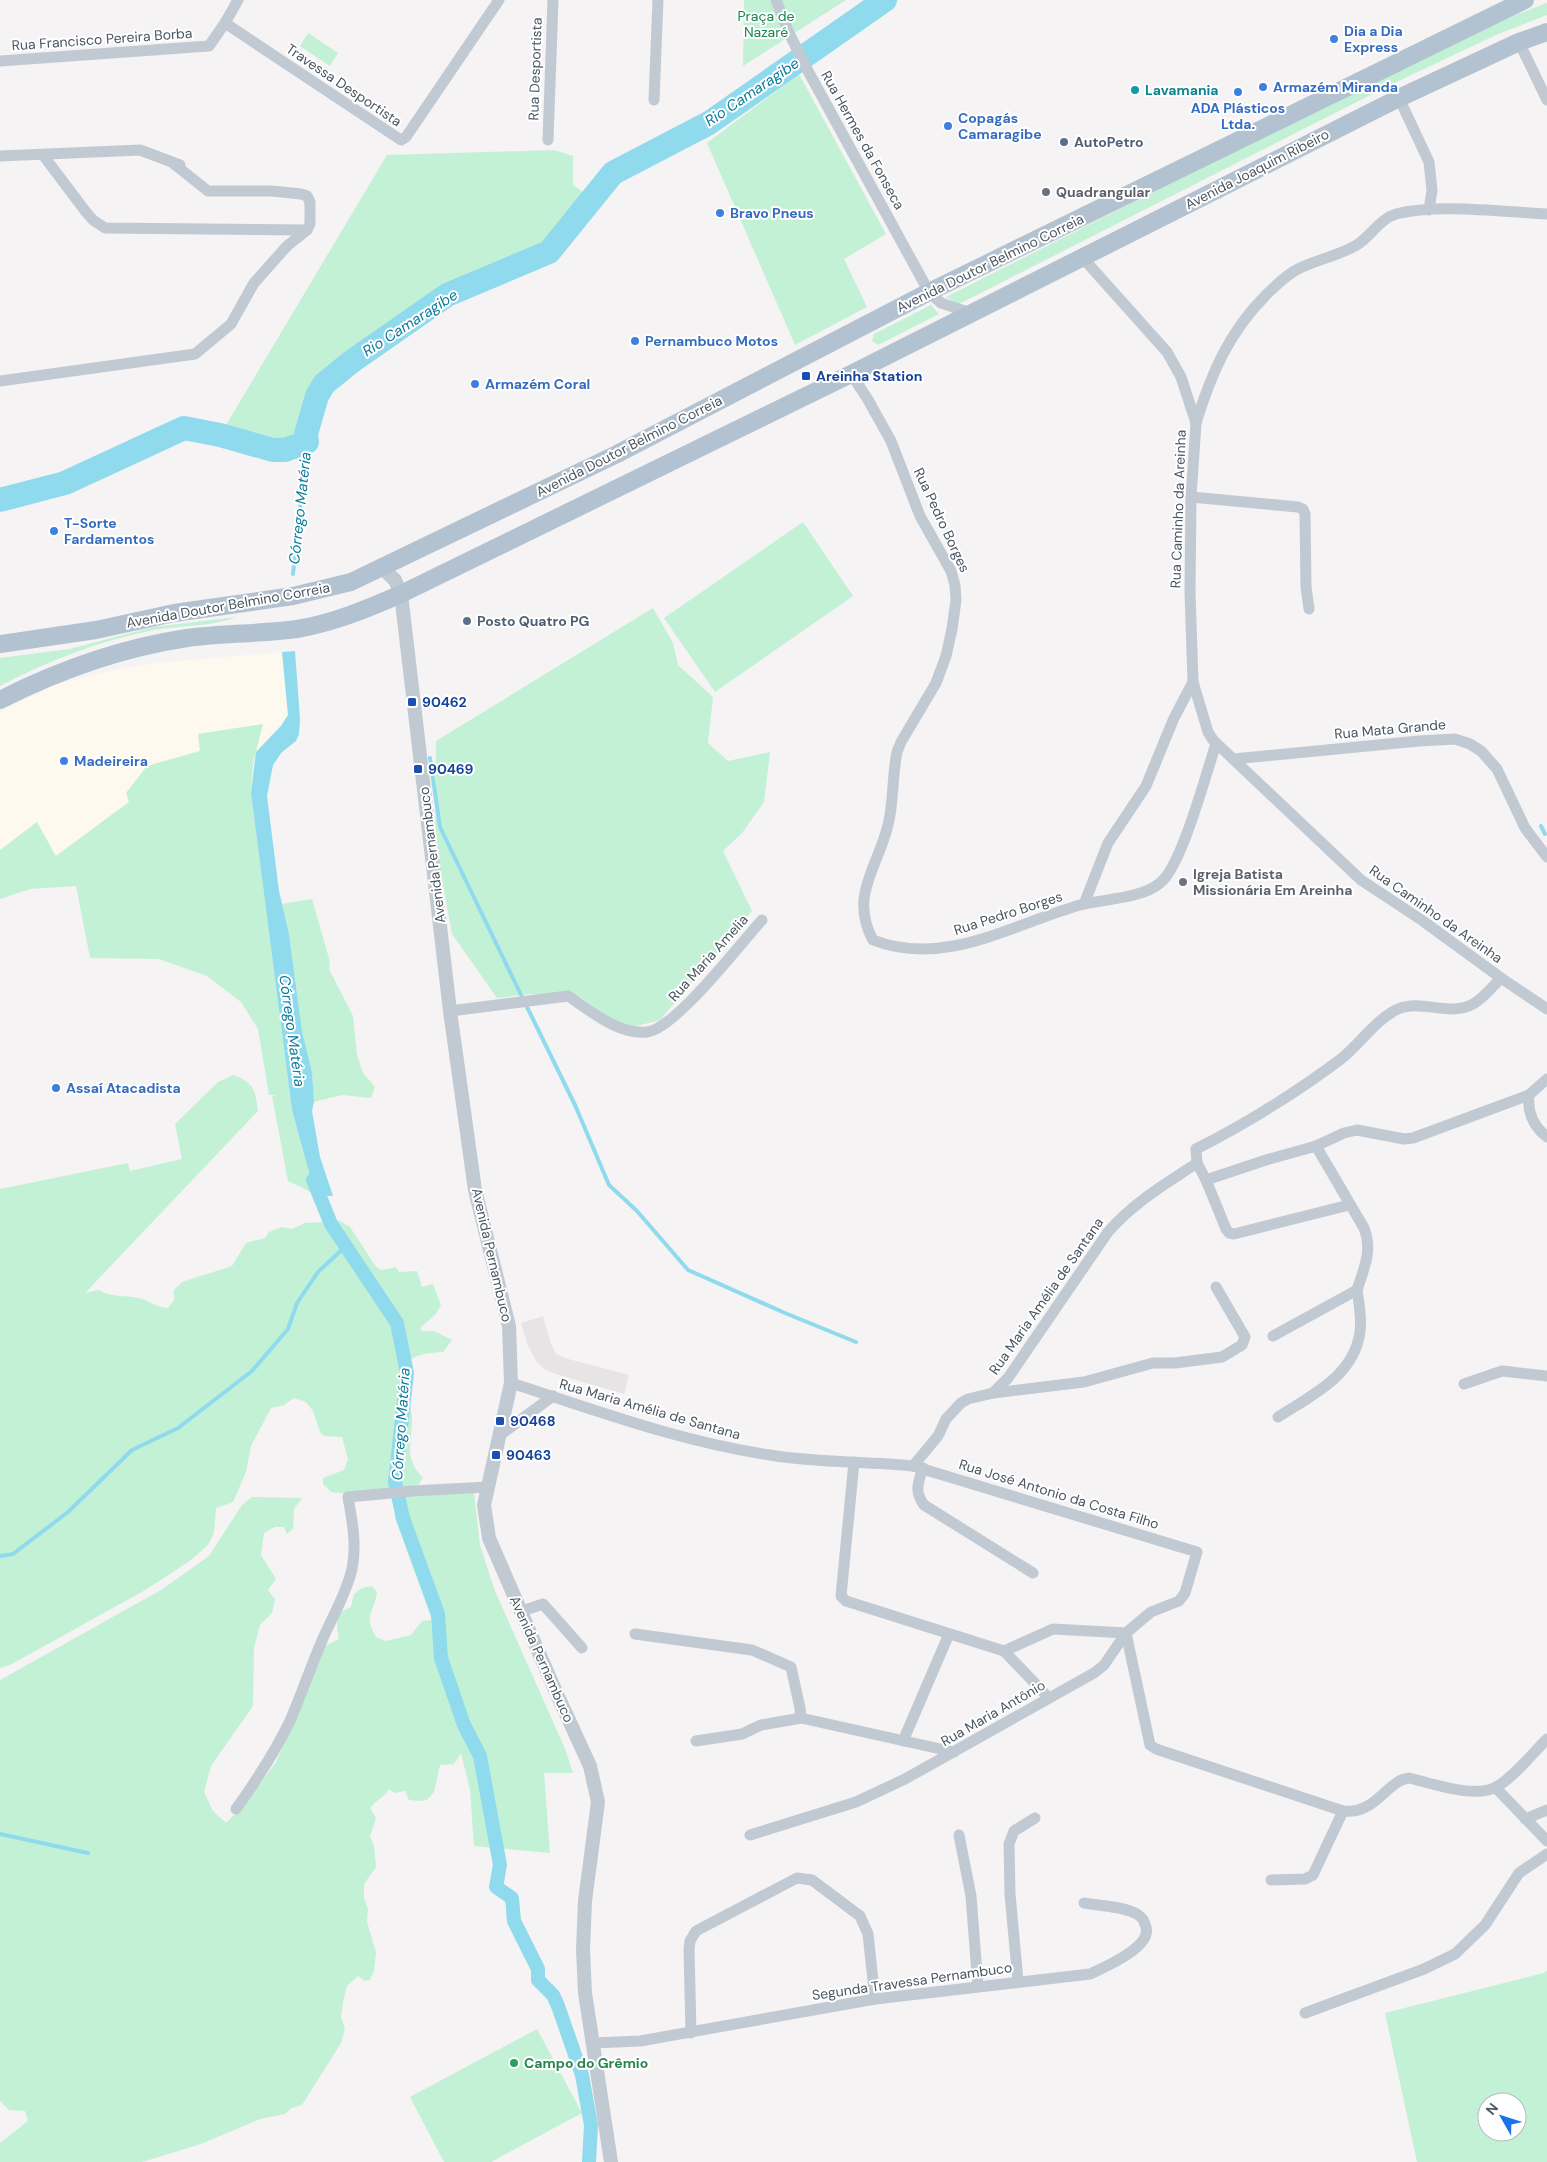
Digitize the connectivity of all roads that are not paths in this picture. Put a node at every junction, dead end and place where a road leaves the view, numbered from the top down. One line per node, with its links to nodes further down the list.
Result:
1 (238, 0): 7 (street)
2 (499, 0): 7 (street, Travessa Desportista)
3 (553, 0): 14 (street, Rua Desportista)
4 (658, 0): 12 (street)
5 (776, 0): 21 (street, Rua Hermes da Fonseca)
6 (1525, 0): 21 (main road, Avenida Doutor Belmino Correia)
7 (224, 23): 10 (street, Rua Francisco Pereira Borba)
8 (1547, 32): 9 (main road, Avenida Joaquim Ribeiro)
9 (1519, 42): 11 (main road, Avenida Joaquim Ribeiro); 13 (street)
10 (0, 61)
11 (1399, 98): 17 (street); 20 (main road, Avenida Joaquim Ribeiro)
12 (654, 100)
13 (1547, 100)
14 (548, 140)
15 (43, 154): 16 (street); 19 (street); 19 (street)
16 (0, 156)
17 (1429, 210): 18 (street); 25 (street)
18 (1547, 214)
19 (307, 230): 24 (street)
20 (1082, 257): 22 (main road, Avenida Joaquim Ribeiro); 25 (street, Rua Caminho da Areinha)
21 (929, 292): 22 (street); 27 (main road, Avenida Doutor Belmino Correia)
22 (970, 313): 23 (main road, Avenida Doutor Belmino Correia)
23 (850, 374): 28 (main road, Avenida Doutor Belmino Correia); 36 (street, Rua Pedro Borges)
24 (0, 381)
25 (1196, 423): 26 (street, Rua Caminho da Areinha)
26 (1191, 497): 29 (street); 31 (street, Rua Caminho da Areinha)
27 (381, 567): 28 (street); 30 (main road, Avenida Doutor Belmino Correia)
28 (401, 594): 32 (main road, Avenida Doutor Belmino Correia); 40 (street, Avenida Pernambuco)
29 (1308, 609)
30 (0, 644)
31 (1193, 682): 33 (street, Rua Caminho da Areinha); 36 (street, Rua Caminho da Areinha)
32 (0, 700)
33 (1216, 744): 34 (street, Rua Caminho da Areinha); 36 (street, Rua Pedro Borges)
34 (1233, 759): 35 (street, Rua Mata Grande); 38 (street, Rua Caminho da Areinha)
35 (1545, 851)
36 (1080, 905)
37 (762, 920): 40 (street, Rua Maria Amelia)
38 (1500, 978): 39 (street, Rua Caminho da Areinha); 45 (street)
39 (1547, 1009)
40 (450, 1011): 52 (street, Avenida Pernambuco)
41 (1547, 1079): 42 (street)
42 (1529, 1095): 43 (street); 44 (street)
43 (1547, 1137)
44 (1316, 1146): 46 (street); 47 (street)
45 (1197, 1164): 46 (street); 54 (street, Rua Maria Amélia de Santana)
46 (1206, 1180): 47 (street)
47 (1349, 1205): 49 (street)
48 (1216, 1287): 54 (street)
49 (1357, 1290): 50 (street); 56 (street)
50 (1273, 1336)
51 (1547, 1376): 53 (street)
52 (511, 1383): 55 (street, Rua Maria Amélia de Santana); 57 (street, Avenida Pernambuco)
53 (1464, 1384)
54 (993, 1393): 59 (street, Rua Maria Amélia de Santana)
55 (553, 1396): 57 (street); 58 (street, Rua Maria Amélia de Santana)
56 (1278, 1417)
57 (500, 1435): 60 (street, Avenida Pernambuco)
58 (854, 1462): 59 (street, Rua Maria Amélia de Santana); 66 (street)
59 (918, 1467): 61 (street, Rua José Antonio da Costa Filho); 62 (street)
60 (488, 1487): 63 (street, Avenida Pernambuco); 76 (street)
61 (1197, 1552): 64 (street, Rua Maria Antônio)
62 (1033, 1573)
63 (522, 1611): 67 (street); 92 (street, Avenida Pernambuco)
64 (1126, 1633): 68 (street); 69 (street, Rua Maria Antônio); 78 (street)
65 (635, 1634): 70 (street)
66 (949, 1634): 68 (street); 72 (street)
67 (582, 1648)
68 (1004, 1651): 69 (street)
69 (1049, 1698): 74 (street, Rua Maria Antônio)
70 (800, 1718): 72 (street); 73 (street)
71 (1547, 1740): 75 (street)
72 (902, 1741): 74 (street)
73 (696, 1742)
74 (954, 1752): 81 (street, Rua Maria Antônio)
75 (1496, 1788): 78 (street); 80 (street)
76 (236, 1809)
77 (1547, 1810): 80 (street)
78 (1343, 1811): 85 (street)
79 (1035, 1818): 87 (street)
80 (1524, 1819): 83 (street)
81 (750, 1835)
82 (959, 1835): 88 (street)
83 (1547, 1841)
84 (1547, 1854): 90 (street)
85 (1270, 1880)
86 (1084, 1903): 87 (street, Segunda Travessa Pernambuco)
87 (1018, 1981): 88 (street, Segunda Travessa Pernambuco)
88 (978, 1987): 89 (street, Segunda Travessa Pernambuco)
89 (875, 1999): 91 (street, Segunda Travessa Pernambuco); 91 (street)
90 (1305, 2013)
91 (691, 2033): 92 (street, Segunda Travessa Pernambuco)
92 (593, 2043): 93 (street, Avenida Pernambuco)
93 (611, 2162)

